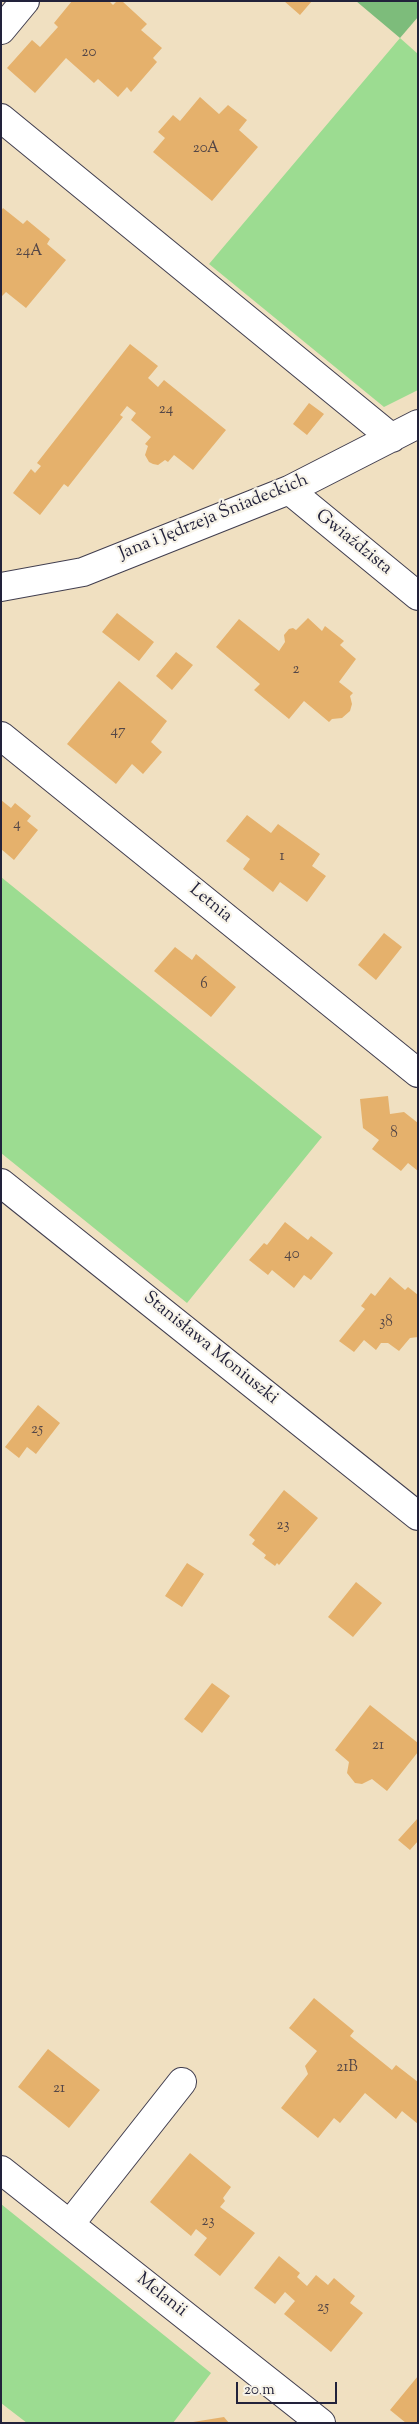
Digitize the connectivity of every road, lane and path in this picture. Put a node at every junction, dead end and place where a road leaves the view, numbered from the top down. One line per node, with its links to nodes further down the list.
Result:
1 (26, 1): 2 (street)
2 (1, 30)
3 (1, 118): 5 (street)
4 (418, 424): 5 (street, Jana i Jędrzeja Śniadeckich)
5 (392, 438): 6 (street, Jana i Jędrzeja Śniadeckich)
6 (289, 490): 7 (street, Jana i Jędrzeja Śniadeckich); 8 (street, Gwiaździsta)
7 (1, 586)
8 (418, 596)
9 (1, 736): 10 (street, Letnia)
10 (418, 1073)
11 (1, 1183): 12 (street, Stanisława Moniuszki)
12 (418, 1516)
13 (182, 2082): 15 (street)
14 (1, 2170): 15 (street, Melanii)
15 (70, 2224): 16 (street, Melanii)
16 (321, 2423)

